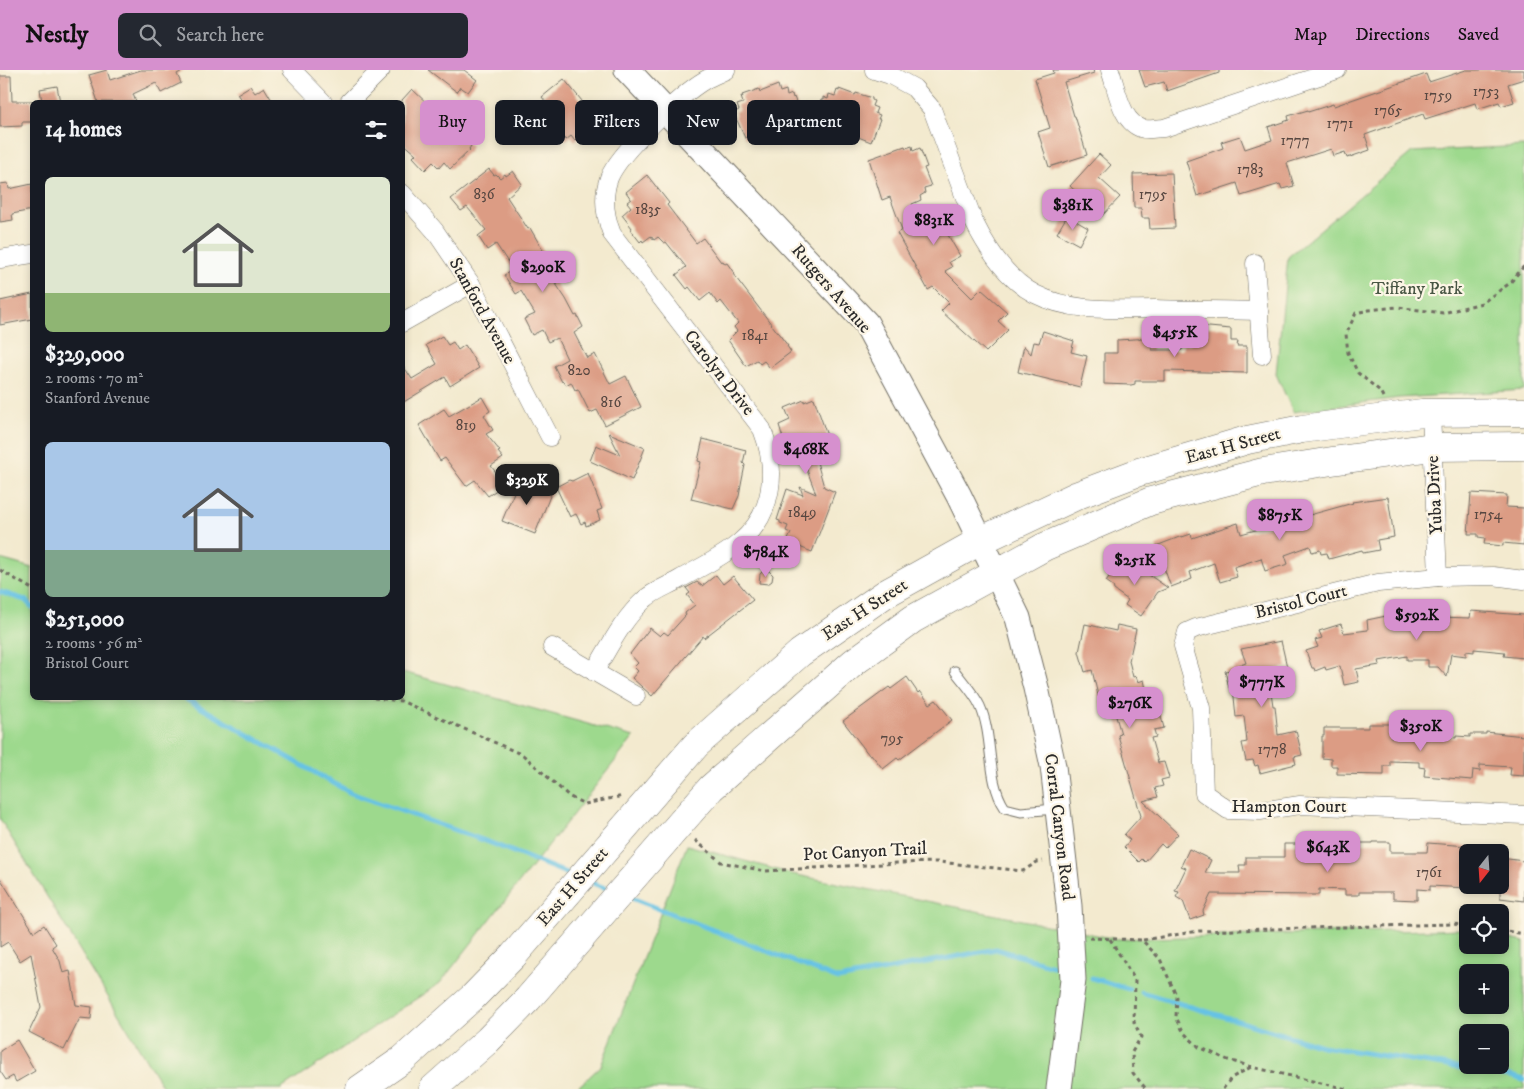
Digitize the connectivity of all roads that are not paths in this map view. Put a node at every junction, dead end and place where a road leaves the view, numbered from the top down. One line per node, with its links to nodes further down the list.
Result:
1 (292, 70): 8 (street)
2 (381, 70): 9 (street)
3 (627, 70): 10 (main road, Rutgers Avenue)
4 (726, 70): 10 (street, Carolyn Drive)
5 (874, 70): 16 (street)
6 (1110, 70): 7 (street)
7 (1337, 70)
8 (321, 100)
9 (351, 100)
10 (666, 111): 24 (main road, Rutgers Avenue); 30 (street, Carolyn Drive)
11 (405, 196): 15 (street, Stanford Avenue)
12 (30, 254): 13 (street)
13 (0, 259)
14 (1255, 263): 16 (street)
15 (470, 284): 17 (street); 21 (street, Stanford Avenue)
16 (1259, 311): 18 (street)
17 (405, 321)
18 (1262, 355)
19 (1524, 412): 20 (main road, East H Street)
20 (1431, 413): 23 (street, Yuba Drive); 24 (main road, East H Street)
21 (550, 437)
22 (1524, 446): 23 (main road, East H Street)
23 (1432, 448): 25 (main road, East H Street); 26 (street, Yuba Drive)
24 (980, 541): 25 (main road, Rutgers Avenue); 35 (main road, East H Street)
25 (996, 572): 33 (main road, Corral Canyon Road); 36 (main road, East H Street)
26 (1438, 577): 27 (street, Bristol Court); 32 (street, Bristol Court)
27 (1524, 580)
28 (552, 647): 30 (street)
29 (955, 670): 33 (lane)
30 (594, 672): 31 (street)
31 (636, 696)
32 (1201, 708): 34 (street, Hampton Court)
33 (1058, 809): 37 (main road, Corral Canyon Road)
34 (1524, 815)
35 (360, 1089)
36 (433, 1089)
37 (1059, 1089)

